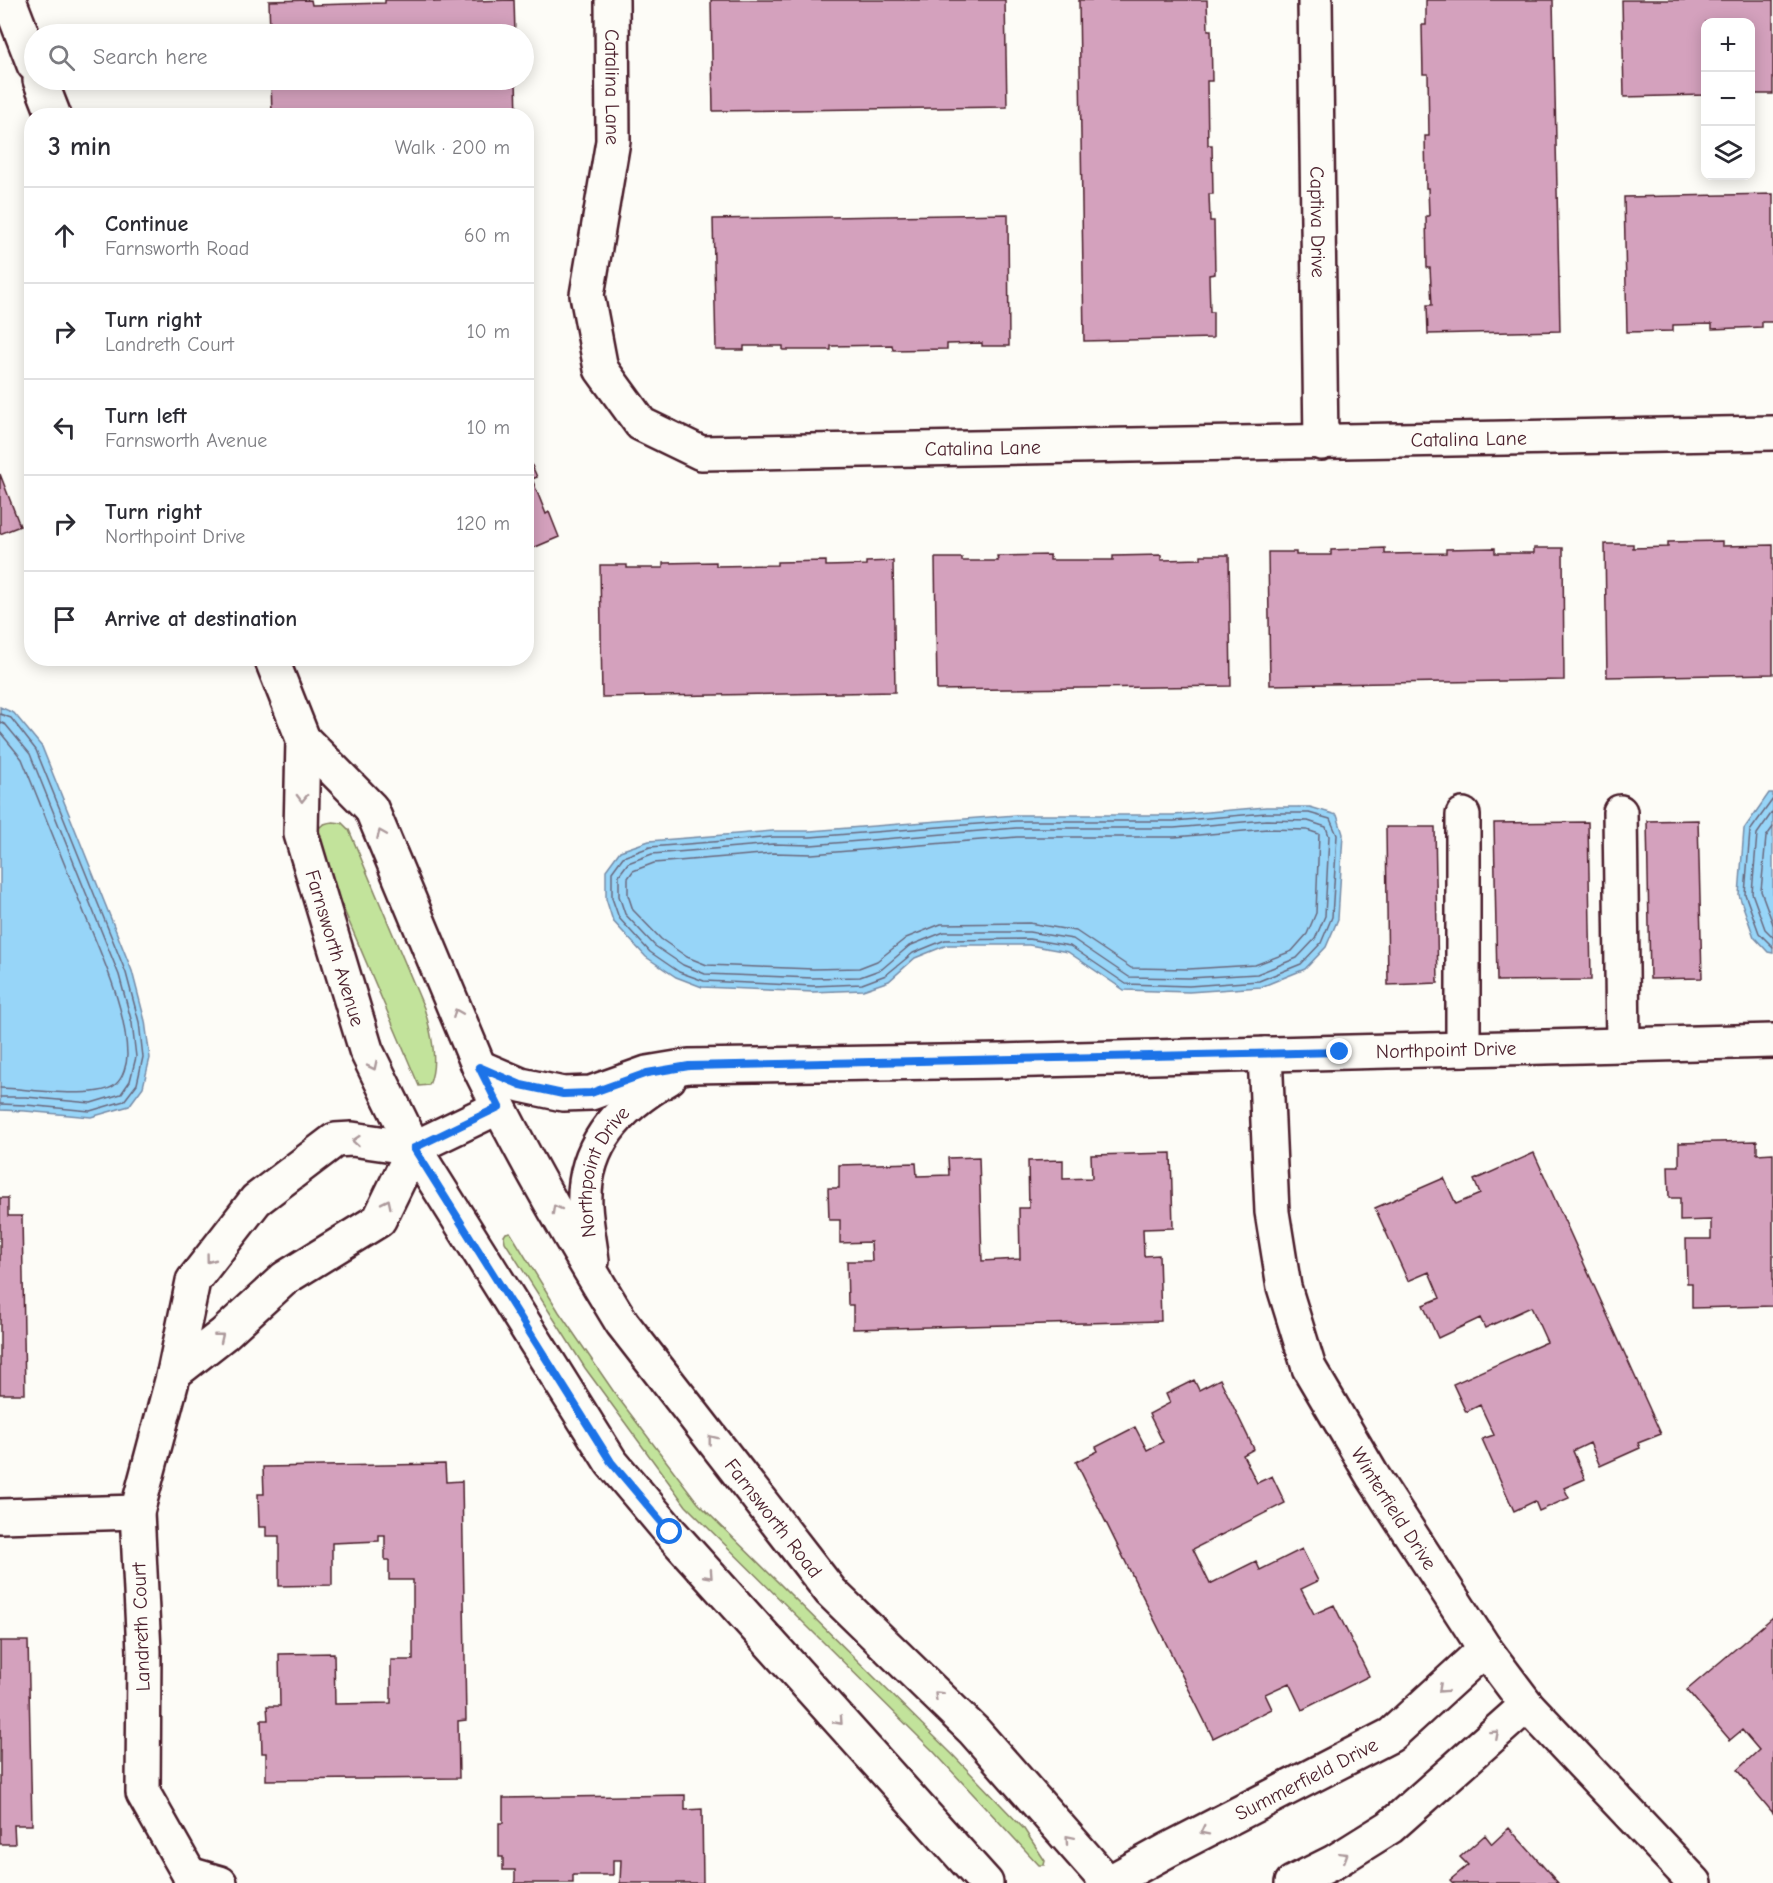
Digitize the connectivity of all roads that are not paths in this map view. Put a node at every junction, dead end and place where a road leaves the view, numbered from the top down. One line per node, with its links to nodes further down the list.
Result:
1 (9, 0): 4 (street)
2 (612, 0): 8 (street, Catalina Lane)
3 (1315, 0): 8 (street, Captiva Drive)
4 (24, 40)
5 (44, 90): 6 (street)
6 (51, 108)
7 (1773, 433): 8 (street, Catalina Lane)
8 (1321, 443)
9 (274, 666): 10 (street, Farnsworth Avenue)
10 (303, 739): 18 (street, Farnsworth Avenue, one-way to 10); 20 (street, Farnsworth Avenue, one-way to 20)
11 (1620, 812): 14 (street)
12 (1464, 815): 15 (street)
13 (1773, 1041): 14 (street, Northpoint Drive)
14 (1623, 1045): 15 (street, Northpoint Drive)
15 (1463, 1049): 16 (street, Northpoint Drive)
16 (1265, 1054): 17 (street, Northpoint Drive); 25 (street, Winterfield Drive)
17 (689, 1066): 18 (street, Northpoint Drive); 21 (street, Northpoint Drive)
18 (479, 1067): 19 (street, Farnsworth Avenue)
19 (499, 1107): 20 (street); 21 (street, Farnsworth Road, one-way to 19)
20 (414, 1148): 22 (street, one-way to 20); 22 (street, Landreth Court, one-way to 22); 29 (street, one-way to 29)
21 (594, 1276): 30 (street, Farnsworth Road, one-way to 21)
22 (174, 1373): 23 (street, Landreth Court)
23 (137, 1512): 24 (street); 27 (street, Landreth Court)
24 (0, 1516)
25 (1485, 1649): 26 (street, Winterfield Drive); 30 (street, Summerfield Drive, one-way to 30)
26 (1527, 1705): 31 (street, one-way to 26); 32 (street, Winterfield Drive)
27 (190, 1878): 28 (street, Landreth Court)
28 (220, 1883)
29 (986, 1883)
30 (1108, 1883)
31 (1292, 1883)
32 (1695, 1883)

